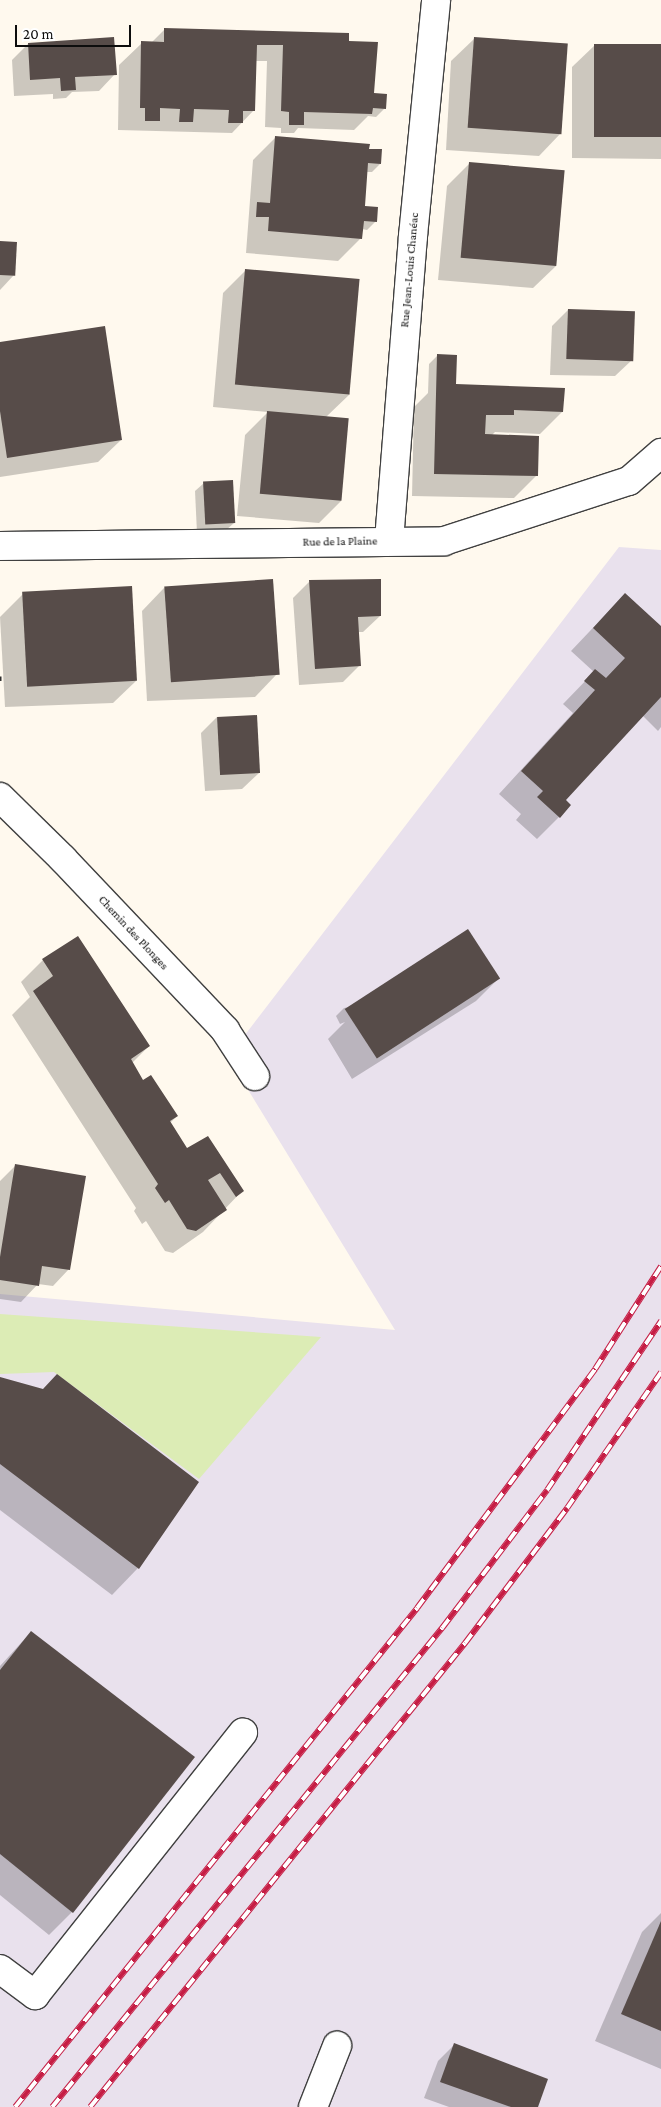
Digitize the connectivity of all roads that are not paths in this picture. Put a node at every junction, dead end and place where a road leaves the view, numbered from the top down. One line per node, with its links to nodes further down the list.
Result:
1 (436, 0): 3 (street, Rue Jean-Louis Chanéac)
2 (661, 453): 3 (street, Rue de la Plaine)
3 (389, 541): 4 (street, Rue de la Plaine)
4 (0, 546)
5 (0, 798): 6 (street, Chemin des Plonges)
6 (255, 1076)
7 (243, 1733): 8 (street)
8 (0, 1969)
9 (337, 2046): 10 (street)
10 (313, 2107)

